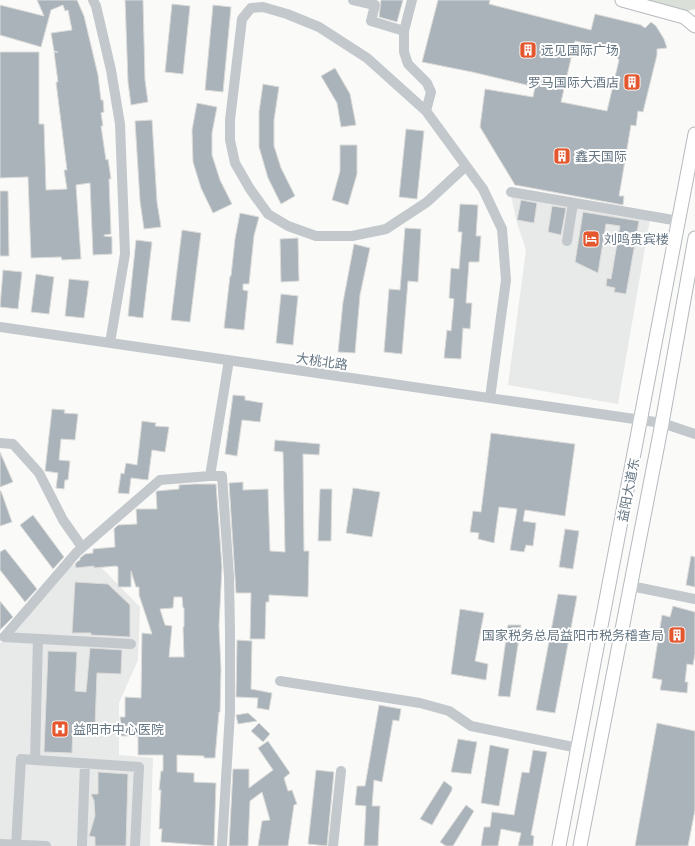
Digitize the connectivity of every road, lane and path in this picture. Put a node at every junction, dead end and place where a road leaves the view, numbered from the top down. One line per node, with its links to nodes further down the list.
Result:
1 (94, 0): 16 (street)
2 (353, 0): 6 (street)
3 (412, 0): 6 (street)
4 (622, 0): 5 (main road)
5 (695, 26)
6 (404, 31): 7 (street)
7 (426, 111): 9 (street); 9 (street)
8 (695, 134): 12 (main road, 益阳大道东)
9 (466, 166): 18 (street)
10 (511, 192): 11 (street)
11 (573, 203): 12 (street); 14 (street)
12 (679, 221): 19 (main road, 益阳大道东)
13 (695, 238): 20 (main road)
14 (567, 241)
15 (0, 327): 16 (street, 大桃北路)
16 (110, 343): 17 (street, 大桃北路)
17 (229, 360): 18 (street, 大桃北路); 23 (street)
18 (490, 398): 19 (street, 大桃北路)
19 (641, 420): 20 (street, 大桃北路); 30 (main road, 益阳大道东)
20 (662, 424): 21 (street, 大桃北路); 25 (main road)
21 (695, 434)
22 (0, 443): 24 (street)
23 (210, 476): 24 (street); 39 (street)
24 (82, 547): 27 (street)
25 (631, 586): 26 (street); 42 (main road)
26 (695, 599)
27 (38, 639): 28 (street); 31 (street)
28 (132, 644)
29 (280, 681): 30 (street)
30 (578, 748): 41 (main road, 益阳大道东)
31 (35, 760): 32 (street); 35 (street)
32 (85, 763): 37 (street); 38 (street)
33 (341, 771): 40 (street)
34 (0, 844): 35 (street)
35 (16, 846): 36 (street)
36 (46, 846)
37 (82, 846)
38 (135, 846)
39 (222, 846)
40 (334, 846)
41 (559, 846)
42 (580, 846)

